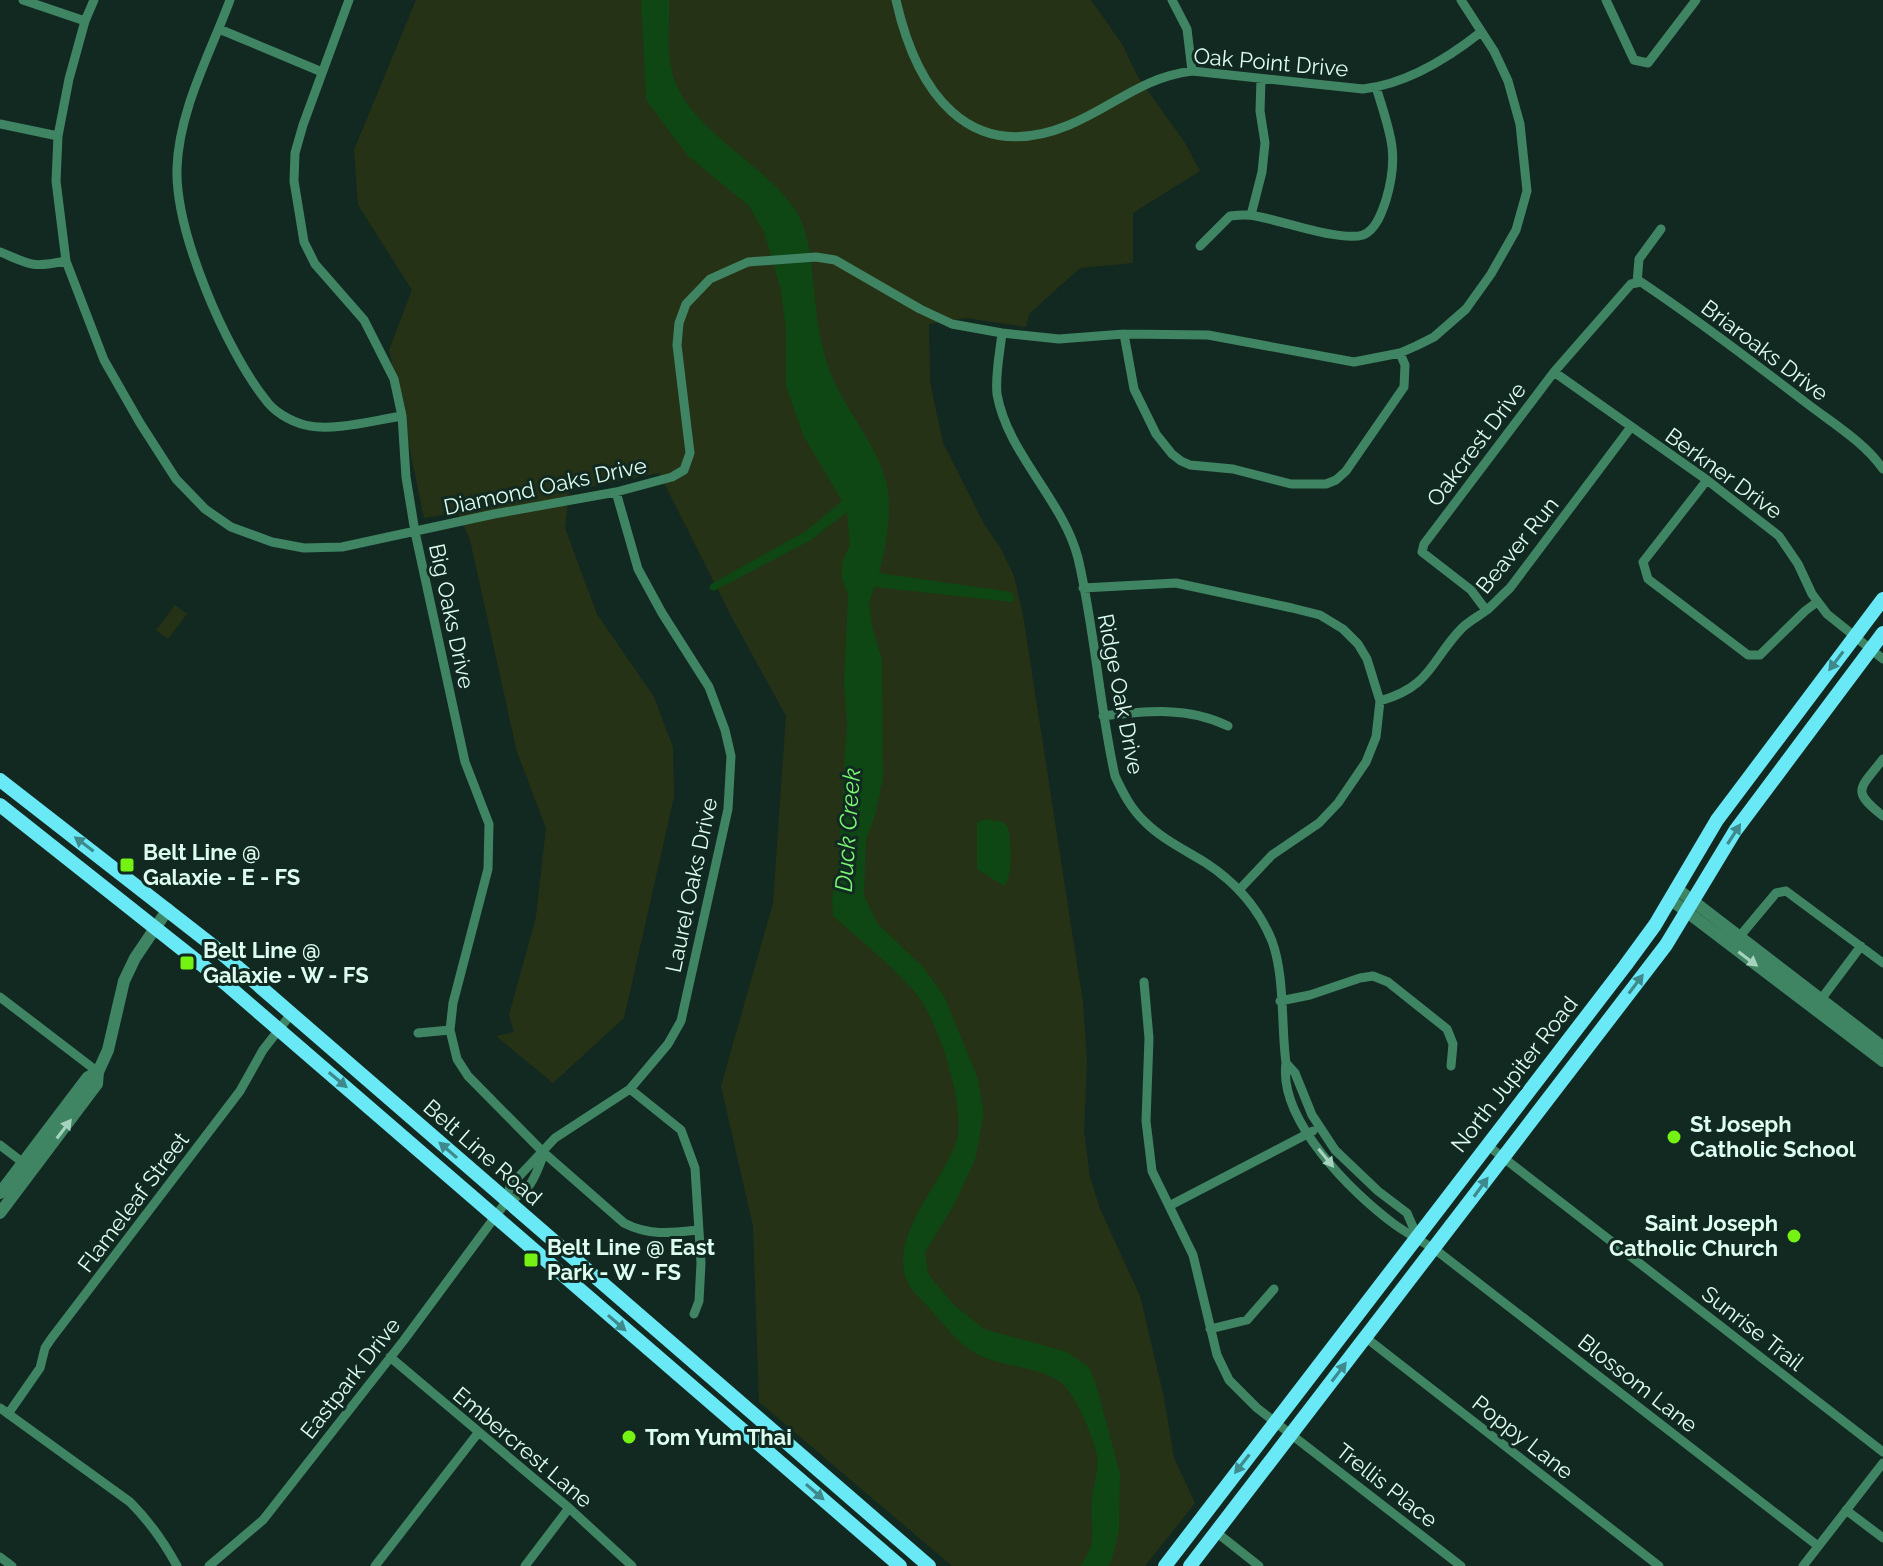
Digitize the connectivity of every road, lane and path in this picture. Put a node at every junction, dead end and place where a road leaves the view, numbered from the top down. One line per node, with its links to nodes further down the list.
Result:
1 (23, 0): 10 (street)
2 (94, 0): 10 (street, Diamond Oaks Drive)
3 (230, 0): 11 (street)
4 (349, 0): 14 (street, Big Oaks Drive)
5 (896, 0): 13 (street, Oak Point Drive)
6 (1172, 0): 13 (street)
7 (1461, 0): 12 (street, Diamond Oaks Drive)
8 (1606, 0): 9 (street)
9 (1696, 0)
10 (85, 21): 18 (street, Diamond Oaks Drive)
11 (219, 29): 14 (street); 29 (street)
12 (1481, 32): 16 (street, Oak Point Drive); 27 (street, Diamond Oaks Drive)
13 (1192, 71): 15 (street, Oak Point Drive)
14 (322, 72): 29 (street, Big Oaks Drive)
15 (1261, 79): 16 (street, Oak Point Drive); 19 (street)
16 (1376, 87): 19 (street)
17 (0, 124): 18 (street)
18 (58, 136): 23 (street, Diamond Oaks Drive)
19 (1251, 215): 21 (street)
20 (1661, 229): 24 (street)
21 (1200, 246)
22 (0, 252): 23 (street)
23 (66, 261): 34 (street, Diamond Oaks Drive)
24 (1637, 283): 28 (street, Oakcrest Drive); 31 (street, Briaroaks Drive)
25 (1002, 333): 26 (street, Diamond Oaks Drive); 33 (street, Diamond Oaks Drive); 35 (street, Ridge Oak Drive)
26 (1124, 334): 27 (street, Diamond Oaks Drive); 27 (street)
27 (1400, 353)
28 (1554, 372): 30 (street, Berkner Drive); 38 (street, Oakcrest Drive)
29 (402, 416): 34 (street, Big Oaks Drive)
30 (1631, 427): 32 (street, Berkner Drive); 38 (street, Beaver Run)
31 (1883, 469)
32 (1707, 480): 37 (street, Berkner Drive); 37 (street)
33 (616, 492): 34 (street, Diamond Oaks Drive); 73 (street, Laurel Oaks Drive)
34 (415, 532): 65 (street, Big Oaks Drive)
35 (1083, 588): 42 (street); 43 (street, Ridge Oak Drive)
36 (1883, 599): 40 (main road, North Jupiter Road)
37 (1817, 602): 40 (street, Berkner Drive)
38 (1486, 610): 42 (street, Beaver Run)
39 (1883, 633): 41 (main road, North Jupiter Road)
40 (1854, 637): 41 (street, Berkner Drive); 50 (main road, North Jupiter Road, one-way to 50)
41 (1877, 654): 51 (main road, North Jupiter Road, one-way to 41)
42 (1380, 701): 49 (street)
43 (1103, 716): 44 (street); 49 (street, Ridge Oak Drive)
44 (1228, 726)
45 (1883, 759): 48 (street)
46 (0, 780): 52 (main road, Belt Line Road, one-way to 46)
47 (0, 805): 53 (main road, Belt Line Road)
48 (1883, 816)
49 (1239, 890): 61 (street, Ridge Oak Drive)
50 (1673, 894): 51 (street); 58 (main road, North Jupiter Road)
51 (1690, 906): 54 (street); 62 (main road, North Jupiter Road, one-way to 51); 68 (street, one-way to 68)
52 (168, 909): 53 (street); 63 (main road, Belt Line Road)
53 (156, 927): 64 (main road, Belt Line Road); 71 (street)
54 (1740, 936): 55 (street); 60 (street)
55 (1861, 946): 56 (street); 60 (street)
56 (1883, 963)
57 (1144, 982): 84 (street, Trellis Place)
58 (1602, 996): 62 (main road); 72 (main road, North Jupiter Road)
59 (0, 997): 71 (street)
60 (1822, 998): 67 (street)
61 (1280, 1001): 69 (street, Ridge Oak Drive); 70 (street)
62 (1618, 1008): 74 (main road, North Jupiter Road)
63 (291, 1014): 64 (street, Flameleaf Street); 83 (main road, Belt Line Road, one-way to 63)
64 (279, 1030): 86 (main road, Belt Line Road, one-way to 86); 98 (street, Flameleaf Street)
65 (450, 1030): 66 (street); 79 (street, Big Oaks Drive)
66 (418, 1033)
67 (1883, 1047)
68 (1883, 1061)
69 (1286, 1063): 75 (street, Ridge Oak Drive); 76 (street, Ridge Oak Drive)
70 (1451, 1066)
71 (98, 1072): 81 (street)
72 (1539, 1078): 74 (main road); 78 (main road, North Jupiter Road)
73 (630, 1089): 79 (street, Laurel Oaks Drive); 87 (street)
74 (1555, 1090): 80 (main road, North Jupiter Road)
75 (1319, 1128): 76 (street); 88 (street, Ridge Oak Drive)
76 (1308, 1133): 84 (street); 88 (street, Ridge Oak Drive, one-way to 88)
77 (0, 1145): 81 (street)
78 (1487, 1145): 80 (street, Sunrise Trail); 88 (main road, North Jupiter Road)
79 (544, 1153): 83 (street, Laurel Oaks Drive); 87 (street, Big Oaks Drive)
80 (1503, 1157): 89 (main road, North Jupiter Road, one-way to 80); 103 (street, Sunrise Trail)
81 (28, 1167): 82 (street); 85 (street)
82 (0, 1193)
83 (506, 1202): 86 (street, Eastpark Drive); 90 (main road, Belt Line Road)
84 (1169, 1206): 94 (street, Trellis Place)
85 (0, 1213)
86 (496, 1216): 92 (main road, Belt Line Road); 96 (street, Eastpark Drive)
87 (698, 1230): 93 (street)
88 (1417, 1236): 89 (street, Blossom Lane); 99 (main road, North Jupiter Road)
89 (1434, 1249): 95 (main road, North Jupiter Road); 110 (street, Blossom Lane)
90 (592, 1275): 92 (main road); 97 (main road, Belt Line Road)
91 (1274, 1289): 94 (street)
92 (580, 1290): 100 (main road, Belt Line Road, one-way to 100)
93 (694, 1314)
94 (1210, 1329): 99 (street, Trellis Place)
95 (1365, 1337): 102 (main road, North Jupiter Road, one-way to 95); 124 (street, Poppy Lane)
96 (390, 1357): 101 (street, Embercrest Lane); 115 (street, Eastpark Drive)
97 (748, 1408): 100 (main road); 120 (main road, Belt Line Road)
98 (4, 1411): 114 (street)
99 (1276, 1421): 102 (street, Trellis Place); 109 (main road, North Jupiter Road, one-way to 109)
100 (735, 1424): 119 (main road, Belt Line Road, one-way to 119)
101 (478, 1433): 105 (street, Embercrest Lane); 116 (street)
102 (1291, 1433): 107 (main road, North Jupiter Road); 123 (street, Trellis Place)
103 (1883, 1452)
104 (1883, 1463): 106 (street)
105 (569, 1508): 117 (street); 118 (street, Embercrest Lane)
106 (1846, 1510): 108 (street); 110 (street)
107 (1216, 1532): 112 (main road, North Jupiter Road); 122 (street)
108 (1883, 1538)
109 (1180, 1546): 112 (main road); 121 (main road, North Jupiter Road)
110 (1818, 1546): 125 (street)
111 (0, 1557): 113 (street)
112 (1193, 1562)
113 (12, 1566)
114 (177, 1566)
115 (209, 1566)
116 (375, 1566)
117 (525, 1566)
118 (632, 1566)
119 (900, 1566)
120 (929, 1566)
121 (1165, 1566)
122 (1259, 1566)
123 (1461, 1566)
124 (1659, 1566)
125 (1803, 1566)

